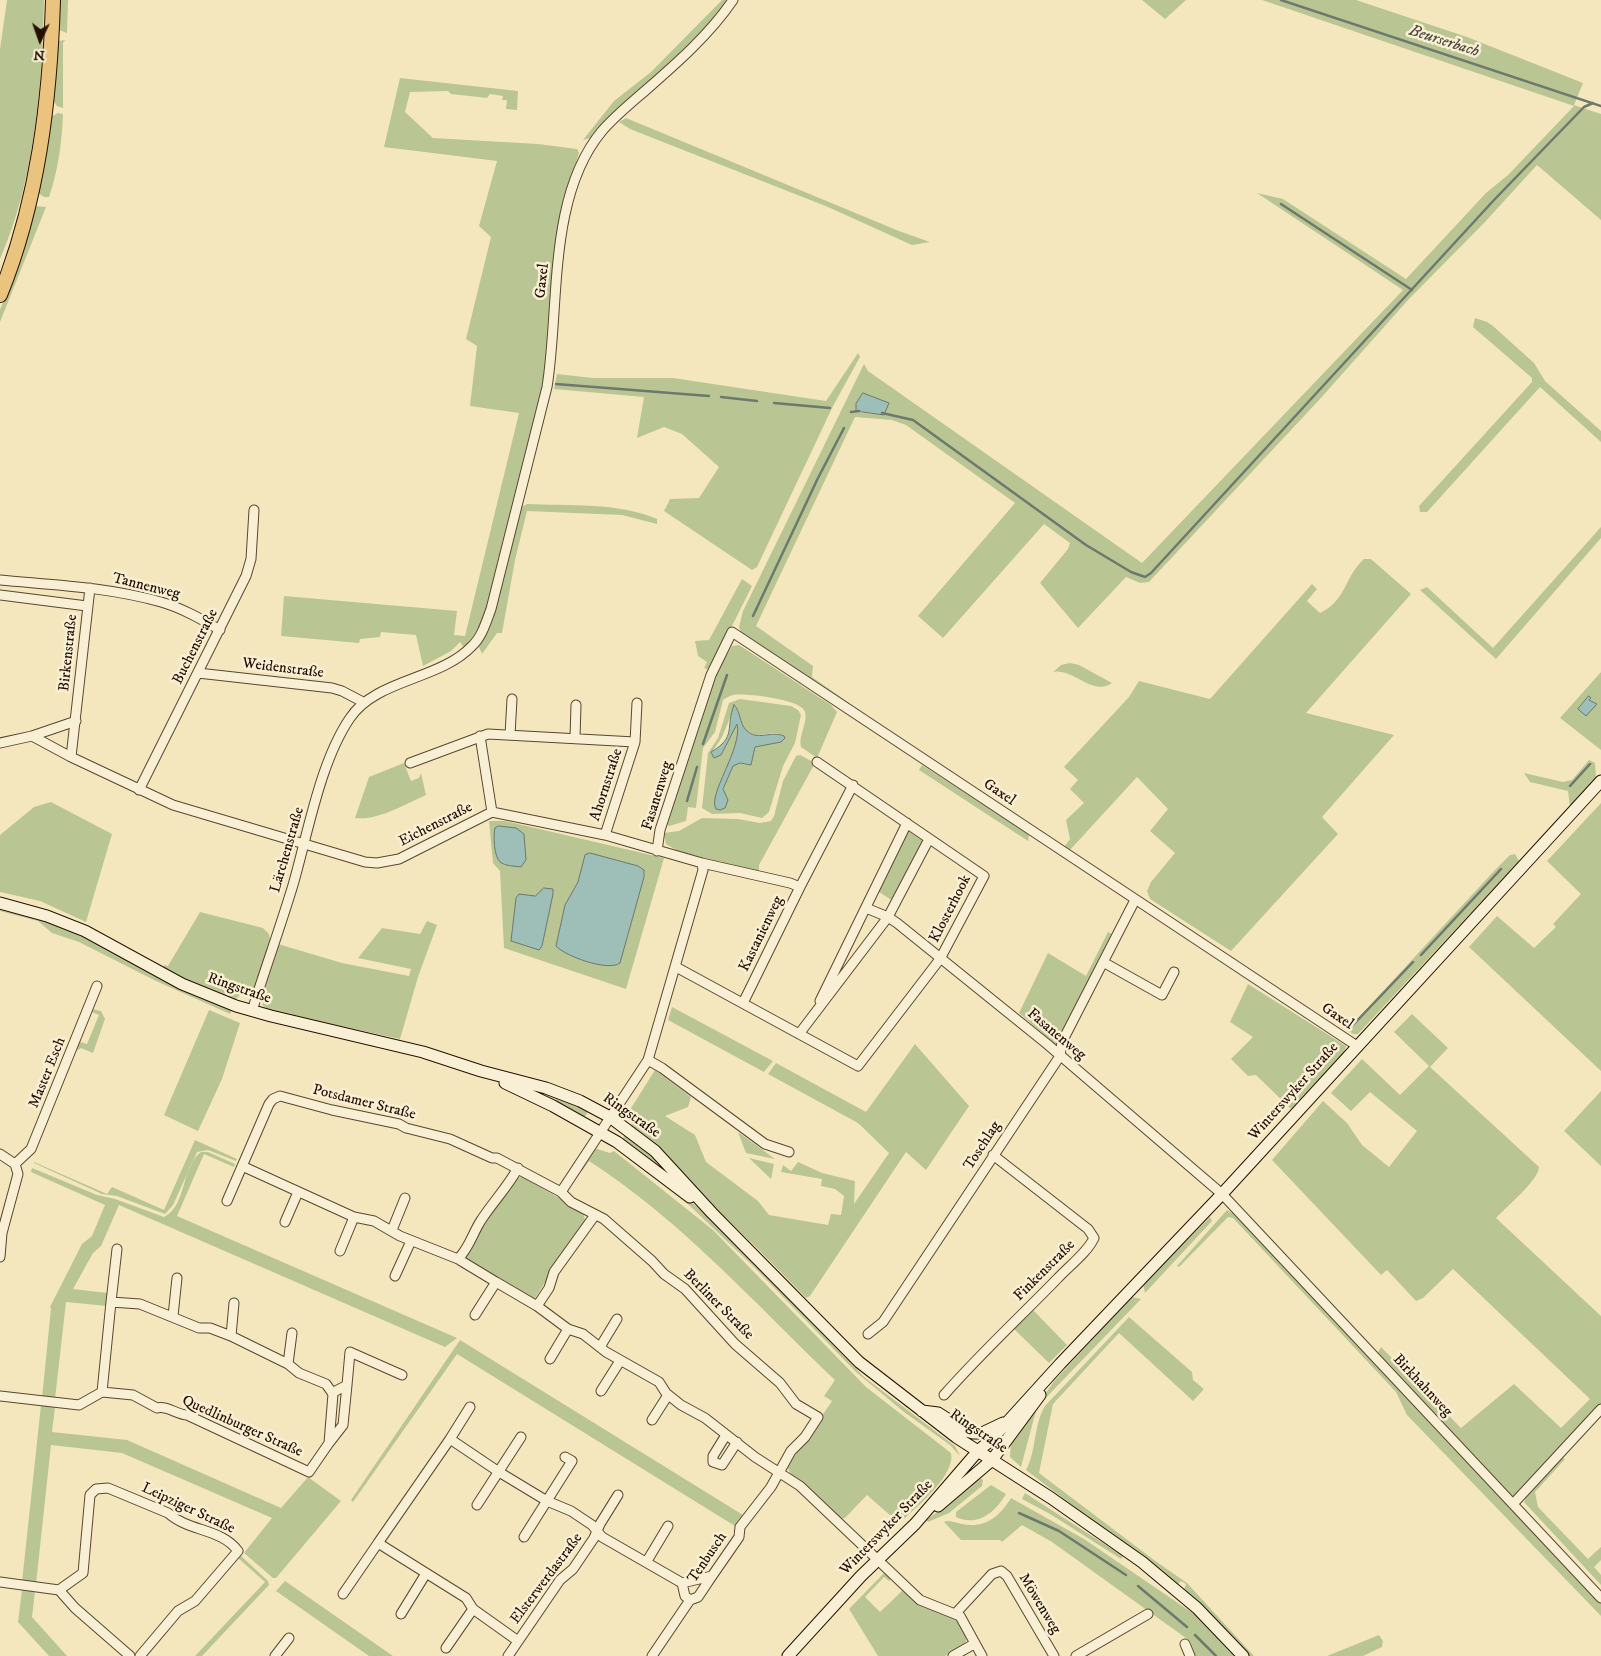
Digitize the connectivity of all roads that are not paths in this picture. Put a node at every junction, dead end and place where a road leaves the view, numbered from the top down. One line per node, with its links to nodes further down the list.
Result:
1 (53, 0): 3 (main road)
2 (733, 0): 12 (street, Gaxel)
3 (1, 293)
4 (254, 510): 9 (street, Buchenstraße)
5 (0, 580): 6 (street, Tannenweg)
6 (90, 588): 8 (street, Birkenstraße); 9 (street, Tannenweg)
7 (0, 595): 8 (street)
8 (87, 606): 15 (street, Birkenstraße)
9 (220, 630): 10 (street, Buchenstraße)
10 (198, 673): 12 (street, Weidenstraße); 28 (street, Buchenstraße)
11 (512, 699): 16 (street)
12 (362, 702): 33 (street, Lärchenstraße)
13 (637, 703): 20 (street, Ahornstraße)
14 (576, 705): 19 (street)
15 (76, 721): 17 (street); 23 (street, Birkenstraße)
16 (510, 735): 18 (street, Ahornstraße); 19 (street, Ahornstraße)
17 (32, 736): 21 (street); 23 (street, Eichenstraße)
18 (480, 736): 25 (street, Ahornstraße); 29 (street)
19 (575, 738): 20 (street, Ahornstraße)
20 (635, 742): 31 (street, Ahornstraße)
21 (0, 743)
22 (686, 750): 34 (street, Fasanenweg); 37 (street, Gaxel)
23 (70, 757): 28 (street, Eichenstraße)
24 (817, 762): 27 (street, Klosterhook)
25 (410, 763)
26 (1601, 782): 50 (main road, Winterswyker Straße)
27 (853, 785): 30 (street, Klosterhook); 36 (street)
28 (139, 790): 33 (street, Eichenstraße)
29 (492, 812): 31 (street, Eichenstraße); 33 (street, Eichenstraße)
30 (908, 823): 32 (street, Klosterhook); 39 (street)
31 (605, 835): 34 (street, Eichenstraße)
32 (929, 838): 40 (street); 41 (street, Klosterhook)
33 (303, 844): 47 (street, Lärchenstraße)
34 (657, 851): 35 (street, Eichenstraße)
35 (702, 863): 36 (street, Kastanienweg); 43 (street)
36 (800, 887): 46 (street, Kastanienweg)
37 (1135, 900): 42 (street, Toschlag); 50 (street, Gaxel)
38 (0, 902): 47 (main road, Ringstraße)
39 (866, 908): 40 (street, Fasanenweg); 48 (street)
40 (888, 917): 41 (street, Fasanenweg); 48 (street)
41 (940, 960): 49 (street); 51 (street, Fasanenweg)
42 (1103, 962): 44 (street); 51 (street, Toschlag)
43 (676, 967): 46 (street); 52 (street)
44 (1174, 972)
45 (98, 986): 59 (street, Master Esch)
46 (743, 1003): 49 (street)
47 (252, 1011): 53 (main road, Ringstraße)
48 (812, 1018): 49 (street)
49 (799, 1034)
50 (1357, 1046): 64 (main road, Winterswyker Straße)
51 (1060, 1056): 58 (street, Toschlag); 64 (street, Fasanenweg)
52 (648, 1060): 54 (street); 56 (street)
53 (481, 1071): 54 (main road, Ringstraße); 55 (main road, Ringstraße)
54 (610, 1117): 55 (street); 67 (main road, Ringstraße)
55 (600, 1132): 63 (street); 67 (main road, Ringstraße)
56 (789, 1152)
57 (0, 1154): 59 (street)
58 (993, 1155): 88 (street, Toschlag); 100 (street, Finkenstraße)
59 (15, 1164): 75 (street)
60 (242, 1166): 61 (street, Potsdamer Straße); 62 (street); 66 (street, Potsdamer Straße)
61 (518, 1168): 63 (street, Potsdamer Straße); 76 (street)
62 (298, 1192): 69 (street); 70 (street)
63 (561, 1192): 68 (street, Berliner Straße)
64 (1222, 1194): 91 (main road, Winterswyker Straße); 121 (street, Birkhahnweg)
65 (405, 1198): 71 (street)
66 (227, 1201)
67 (712, 1213): 105 (main road, Ringstraße)
68 (595, 1215): 82 (street); 106 (street, Berliner Straße)
69 (354, 1217): 71 (street); 74 (street)
70 (285, 1222)
71 (392, 1230): 72 (street)
72 (411, 1241): 76 (street); 77 (street)
73 (116, 1250): 80 (street)
74 (340, 1251)
75 (0, 1257)
76 (458, 1259): 79 (street)
77 (395, 1276)
78 (177, 1278): 84 (street)
79 (496, 1282): 82 (street); 83 (street)
80 (111, 1302): 84 (street); 98 (street)
81 (234, 1303): 89 (street)
82 (537, 1306): 86 (street)
83 (475, 1315)
84 (173, 1316): 89 (street)
85 (616, 1319): 90 (street)
86 (568, 1329): 90 (street); 92 (street)
87 (292, 1332): 94 (street)
88 (868, 1334)
89 (231, 1336): 94 (street)
90 (600, 1346): 93 (street)
91 (1071, 1353): 108 (main road, Winterswyker Straße); 115 (main road)
92 (550, 1359)
93 (620, 1360): 97 (street); 101 (street)
94 (288, 1364): 99 (street)
95 (402, 1375): 96 (street, Quedlinburger Straße)
96 (347, 1385): 99 (street); 113 (street, Quedlinburger Straße)
97 (601, 1391)
98 (102, 1392): 102 (street); 113 (street, Quedlinburger Straße)
99 (332, 1393): 113 (street)
100 (944, 1394)
101 (668, 1395): 107 (street); 109 (street)
102 (0, 1396)
103 (470, 1407): 111 (street)
104 (1601, 1409): 121 (street)
105 (921, 1411): 108 (main road, Winterswyker Straße); 114 (main road, Ringstraße)
106 (818, 1417): 117 (street, Tenbusch)
107 (652, 1420)
108 (1007, 1421): 114 (main road, Winterswyker Straße)
109 (726, 1435): 112 (street); 112 (street)
110 (521, 1437): 118 (street)
111 (450, 1438): 118 (street, Elsterwerdastraße); 127 (street)
112 (738, 1442): 117 (street)
113 (329, 1443)
114 (978, 1451): 115 (main road, Ringstraße); 123 (main road, Winterswyker Straße)
115 (992, 1460): 123 (main road); 158 (main road, Ringstraße)
116 (572, 1461): 120 (street)
117 (780, 1471): 128 (street); 131 (street, Tenbusch)
118 (498, 1472): 120 (street, Elsterwerdastraße); 122 (street)
119 (618, 1495): 125 (street, Elsterwerdastraße)
120 (547, 1501): 125 (street, Elsterwerdastraße); 126 (street)
121 (1513, 1504): 136 (street, Birkhahnweg)
122 (477, 1505)
123 (915, 1524): 128 (main road, Winterswyker Straße)
124 (668, 1526): 129 (street)
125 (597, 1532): 129 (street, Elsterwerdastraße); 143 (street, Elsterwerdastraße)
126 (524, 1536)
127 (378, 1543): 130 (street, Elsterwerdastraße); 135 (street)
128 (878, 1559): 140 (street); 152 (main road, Winterswyker Straße)
129 (647, 1561): 133 (street, Elsterwerdastraße)
130 (425, 1575): 138 (street, Elsterwerdastraße); 139 (street)
131 (712, 1576): 133 (street); 137 (street, Tenbusch)
132 (0, 1582): 134 (street)
133 (682, 1583): 137 (street)
134 (59, 1590): 147 (street); 148 (street, Leipziger Straße)
135 (343, 1594)
136 (1601, 1598)
137 (690, 1600): 151 (street, Tenbusch)
138 (473, 1609): 143 (street, Elsterwerdastraße); 146 (street)
139 (401, 1614)
140 (955, 1614): 144 (street); 155 (street, Möwenweg)
141 (1148, 1614): 156 (street)
142 (289, 1638): 149 (street)
143 (518, 1641): 150 (street, Elsterwerdastraße)
144 (974, 1644): 153 (street); 154 (street)
145 (1185, 1644): 157 (street)
146 (446, 1648)
147 (130, 1656)
148 (140, 1656)
149 (275, 1656)
150 (508, 1656)
151 (652, 1656)
152 (788, 1656)
153 (953, 1656)
154 (982, 1656)
155 (1054, 1656)
156 (1076, 1656)
157 (1190, 1656)
158 (1243, 1656)

